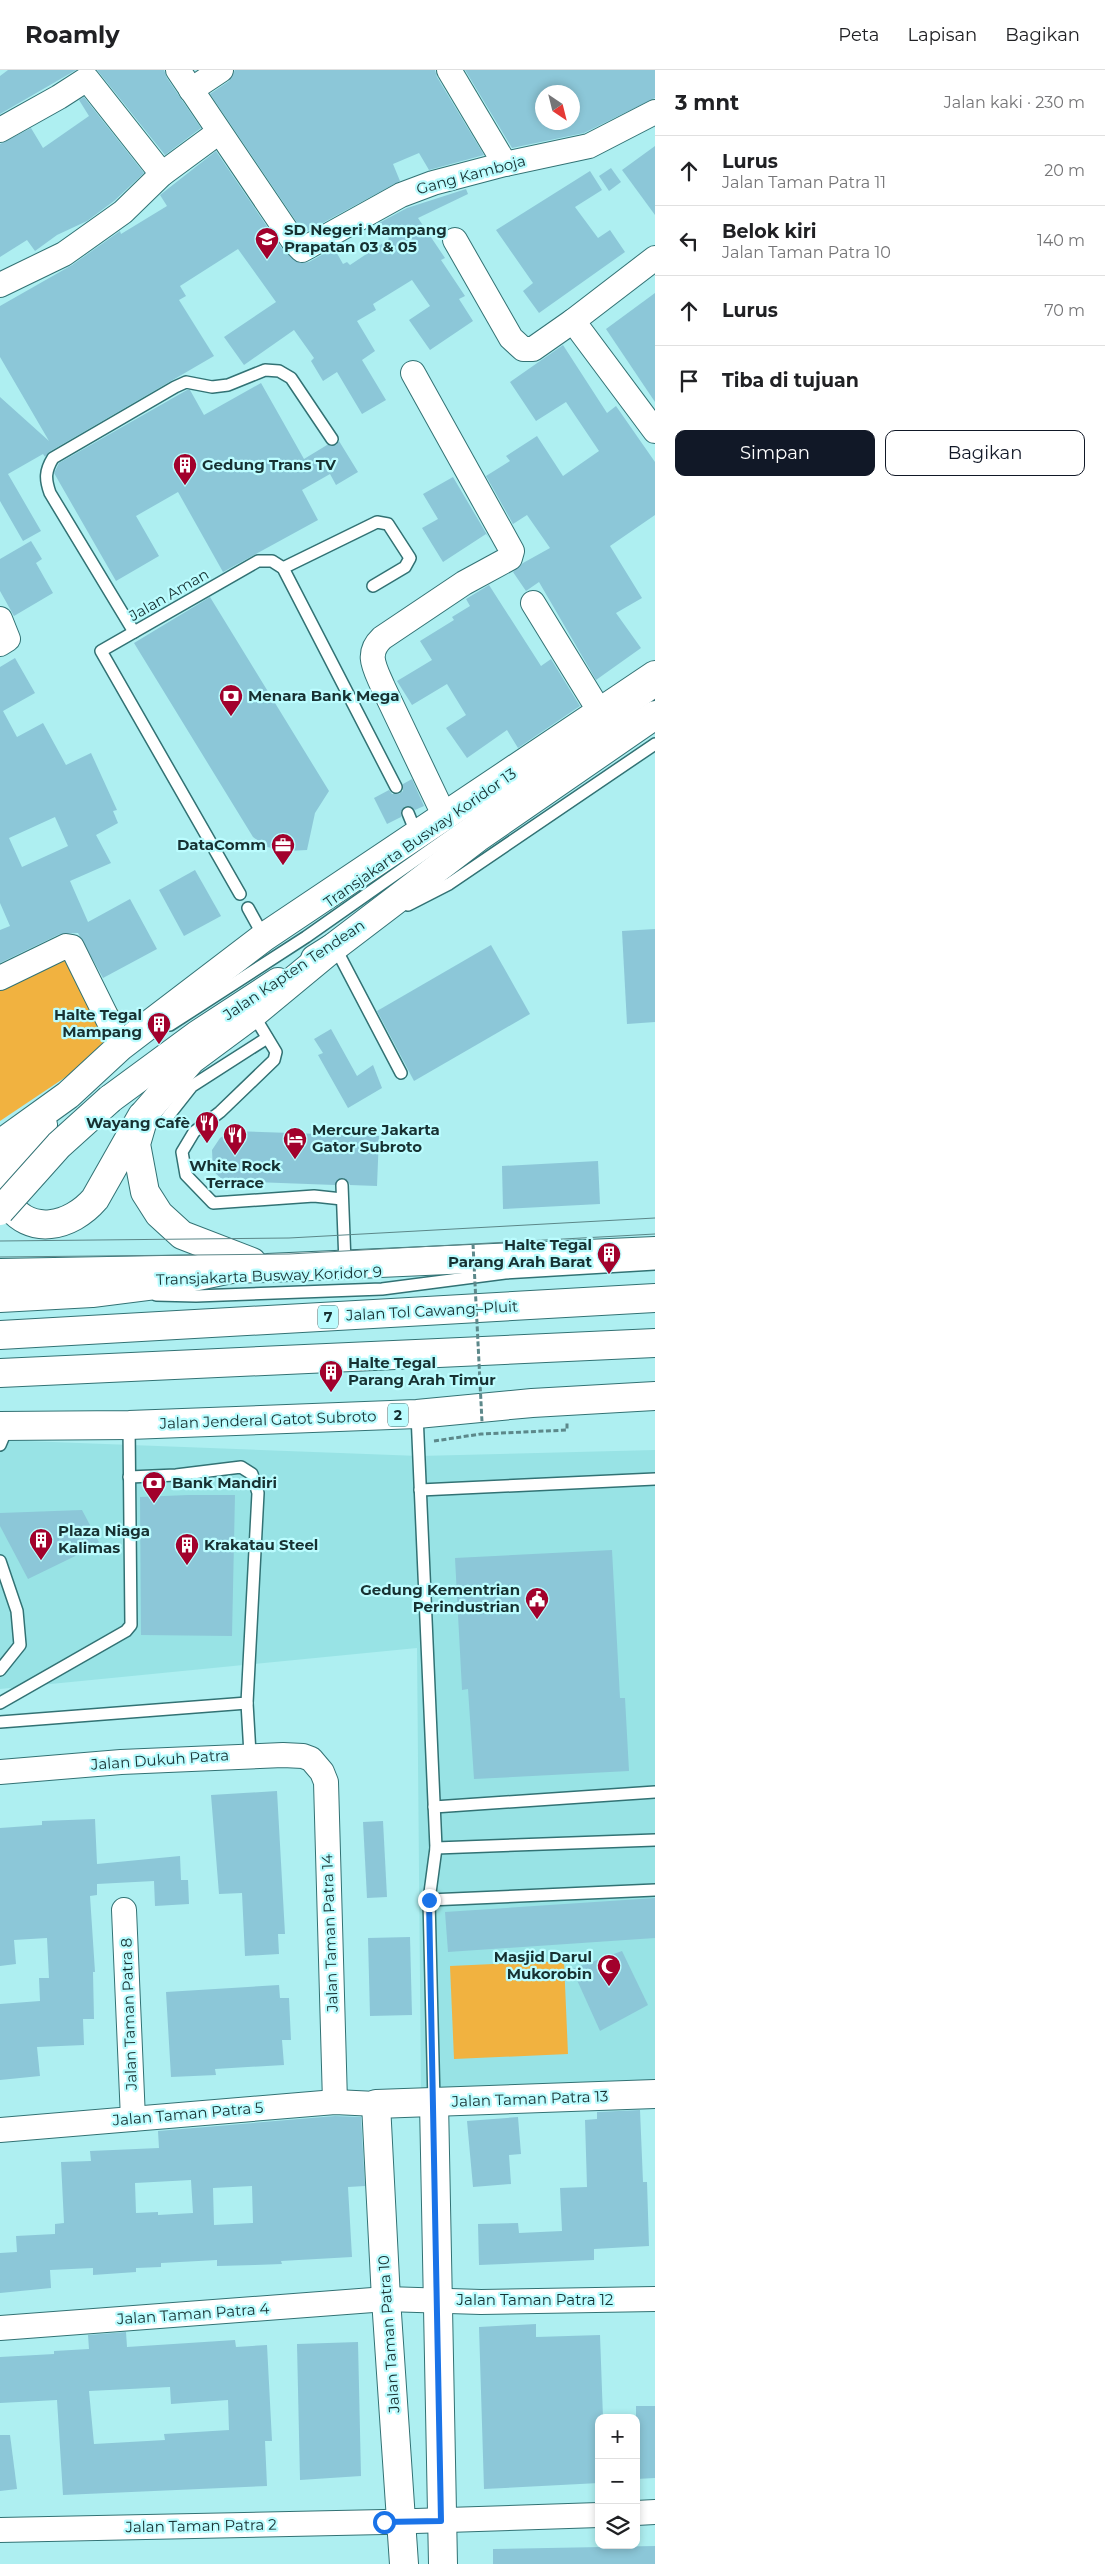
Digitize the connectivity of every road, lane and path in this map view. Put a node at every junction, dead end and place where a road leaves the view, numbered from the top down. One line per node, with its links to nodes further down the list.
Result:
1 (178, 70): 4 (street, Gang Kamboja)
2 (221, 70): 4 (street)
3 (449, 70): 8 (street)
4 (191, 90): 7 (street, Gang Kamboja)
5 (655, 112): 8 (street, Gang Kamboja)
6 (0, 130): 9 (street)
7 (219, 132): 8 (street, Gang Kamboja); 9 (street)
8 (505, 164)
9 (162, 174): 12 (street)
10 (454, 240): 13 (street)
11 (655, 258): 13 (street)
12 (0, 285)
13 (573, 322): 15 (street)
14 (413, 373): 27 (street)
15 (655, 431)
16 (332, 439): 20 (lane)
17 (283, 568): 18 (lane); 20 (lane, Jalan Aman); 26 (lane)
18 (372, 586)
19 (533, 603): 23 (street)
20 (134, 632): 28 (lane, Jalan Aman)
21 (655, 675): 23 (main road)
22 (655, 692): 33 (lane, Transjakarta Busway Koridor 13)
23 (600, 712): 27 (main road)
24 (655, 715): 31 (main road, Jalan Kapten Tendean)
25 (655, 744): 31 (lane)
26 (396, 787)
27 (445, 817): 30 (main road)
28 (240, 894)
29 (248, 908): 30 (lane)
30 (258, 942): 33 (lane, Transjakarta Busway Koridor 13); 36 (main road)
31 (334, 947): 34 (main road); 37 (lane); 43 (main road, Jalan Kapten Tendean, bridge)
32 (0, 978): 36 (street)
33 (200, 1005): 38 (lane, Transjakarta Busway Koridor 13)
34 (253, 1014): 35 (lane); 39 (main road)
35 (267, 1038): 39 (lane); 42 (lane)
36 (121, 1046): 38 (main road)
37 (401, 1073)
38 (68, 1095): 39 (main road); 40 (main road)
39 (155, 1116): 49 (main road)
40 (0, 1144)
41 (342, 1185): 42 (lane)
42 (342, 1199): 46 (lane)
43 (0, 1211)
44 (481, 1251): 45 (main road); 46 (main road); 50 (lane, Transjakarta Busway Koridor 9); 61 (path, bridge)
45 (655, 1251)
46 (345, 1263): 49 (main road)
47 (655, 1264): 50 (lane, Transjakarta Busway Koridor 9)
48 (236, 1268): 49 (main road); 51 (main road); 53 (main road)
49 (267, 1268)
50 (537, 1271): 53 (lane, Transjakarta Busway Koridor 9)
51 (0, 1273)
52 (0, 1287): 53 (lane, Transjakarta Busway Koridor 9)
53 (92, 1293): 54 (main road)
54 (0, 1298)
55 (655, 1298): 56 (main road, Jalan Tol Cawang–Pluit / 7)
56 (0, 1335)
57 (655, 1343): 58 (main road)
58 (0, 1373)
59 (655, 1396): 60 (main road, Jalan Jenderal Gatot Subroto / 2)
60 (417, 1414): 63 (main road, Jalan Jenderal Gatot Subroto / 2); 65 (lane)
61 (482, 1422)
62 (567, 1423): 65 (path)
63 (129, 1425): 64 (main road, Jalan Jenderal Gatot Subroto / 2); 66 (lane)
64 (3, 1432)
65 (418, 1443): 68 (lane)
66 (129, 1477): 71 (lane); 72 (lane)
67 (655, 1479): 68 (lane)
68 (420, 1490): 78 (lane)
69 (0, 1561): 70 (lane)
70 (0, 1670)
71 (0, 1703)
72 (247, 1703): 73 (lane); 74 (lane)
73 (0, 1722)
74 (250, 1754): 75 (street, Jalan Dukuh Patra); 76 (street, Jalan Dukuh Patra)
75 (318, 1765): 85 (street, Jalan Taman Patra 14)
76 (0, 1772)
77 (655, 1792): 78 (lane)
78 (434, 1807): 80 (lane)
79 (655, 1840): 80 (lane)
80 (436, 1848): 82 (lane)
81 (655, 1890): 82 (lane)
82 (429, 1900): 86 (lane)
83 (124, 1910): 88 (street, Jalan Taman Patra 8)
84 (655, 2094): 86 (main road, Jalan Taman Patra 13)
85 (335, 2102): 87 (street, Jalan Taman Patra 5); 88 (street, Jalan Taman Patra 5)
86 (434, 2102): 87 (main road, Jalan Taman Patra 13); 92 (main road)
87 (376, 2104): 90 (main road, Jalan Taman Patra 10)
88 (133, 2119): 89 (street, Jalan Taman Patra 5)
89 (0, 2130)
90 (386, 2299): 92 (street, Jalan Taman Patra 12); 93 (street, Jalan Taman Patra 4); 97 (main road, Jalan Taman Patra 10)
91 (655, 2299): 92 (street, Jalan Taman Patra 12)
92 (438, 2300): 98 (main road)
93 (0, 2328)
94 (655, 2512): 95 (street)
95 (640, 2513)
96 (595, 2514): 98 (street, Jalan Taman Patra 2)
97 (403, 2521): 98 (street, Jalan Taman Patra 2); 99 (street, Jalan Taman Patra 2); 100 (main road, Jalan Taman Patra 10)
98 (441, 2521): 101 (main road)
99 (0, 2530)
100 (404, 2564)
101 (443, 2564)

